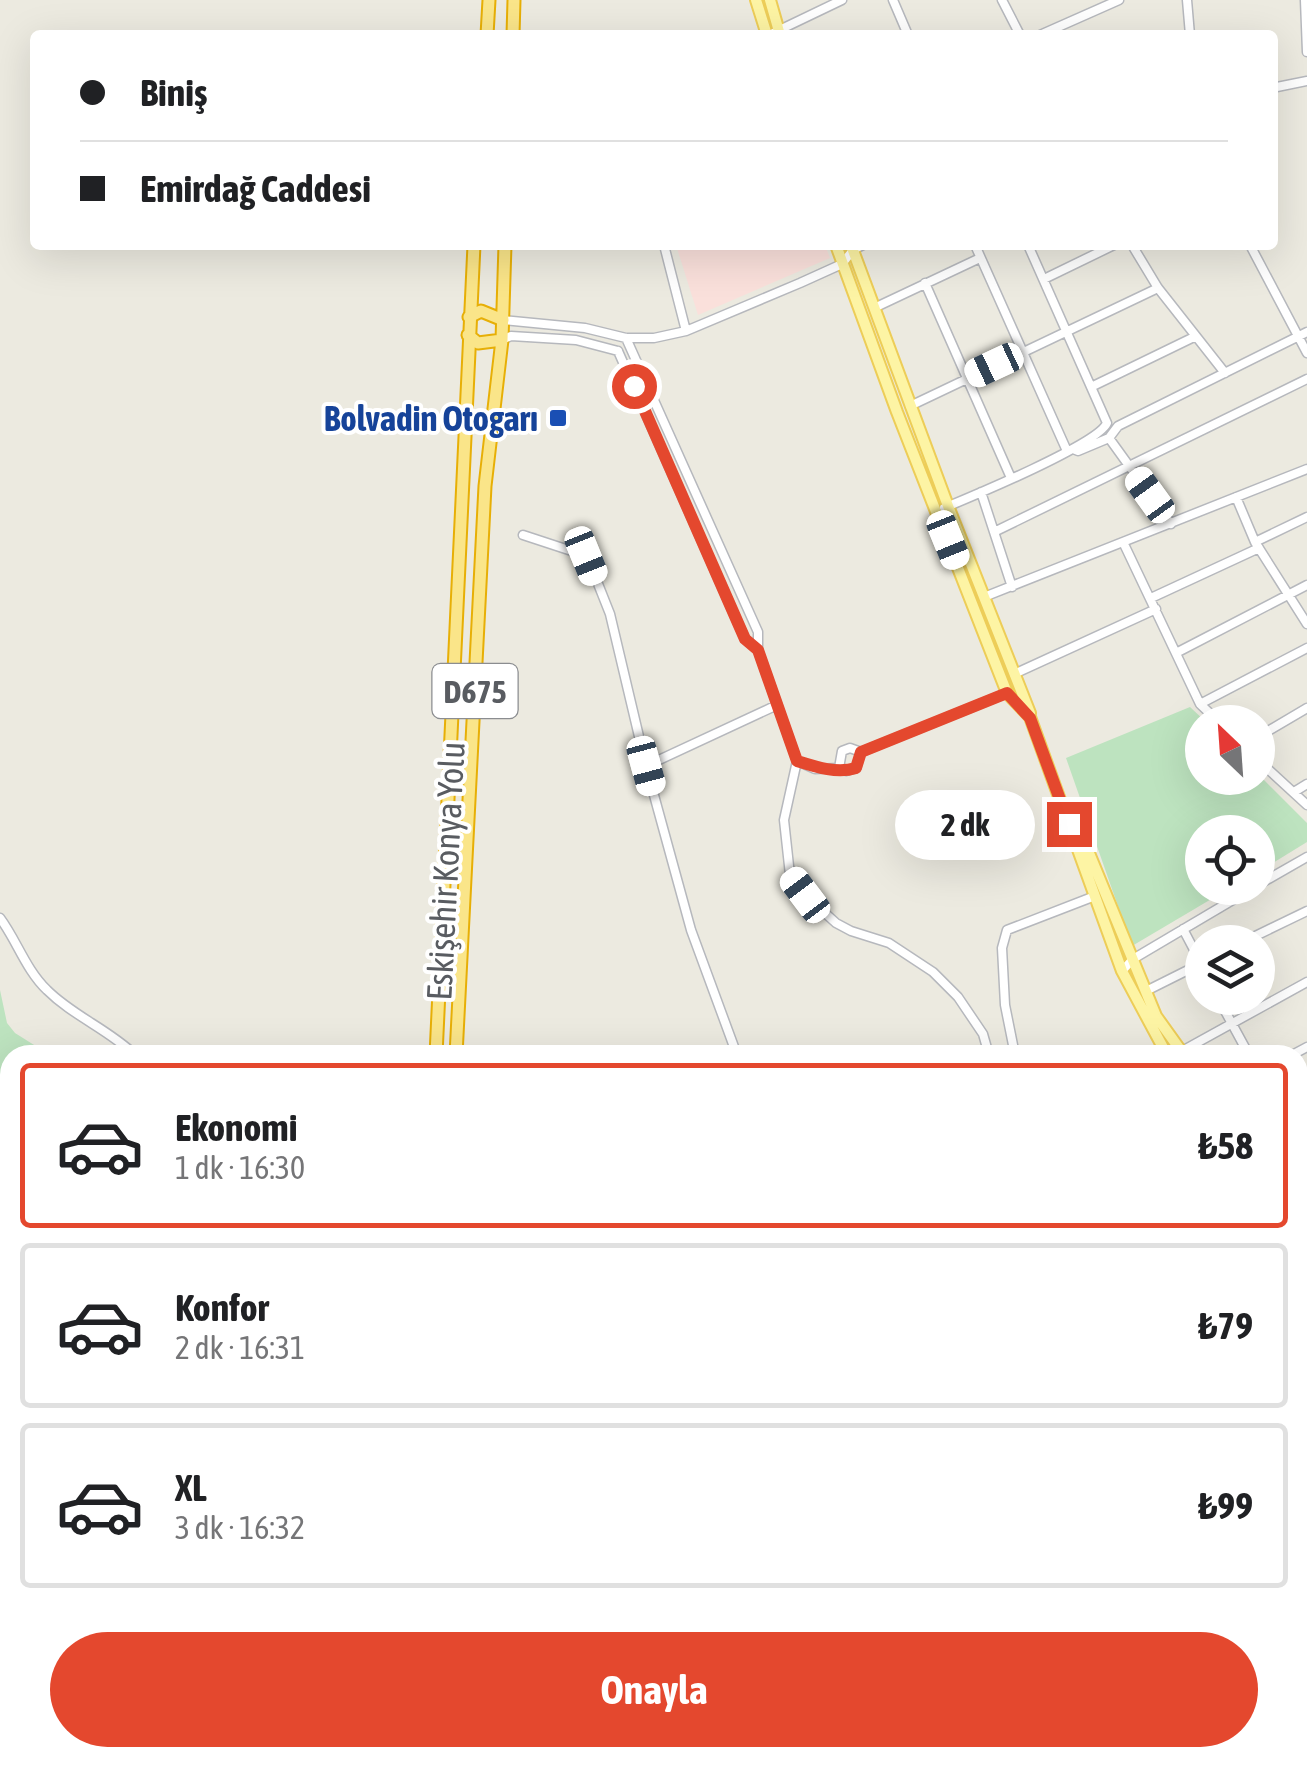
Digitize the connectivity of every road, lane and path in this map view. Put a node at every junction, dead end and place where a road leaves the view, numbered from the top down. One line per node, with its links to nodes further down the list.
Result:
1 (489, 0): 11 (highway)
2 (514, 0): 12 (highway)
3 (756, 0): 13 (main road)
4 (770, 0): 14 (main road)
5 (842, 0): 15 (street)
6 (893, 0): 16 (street)
7 (1002, 0): 17 (street)
8 (1117, 0): 18 (street)
9 (1187, 0): 19 (street)
10 (1305, 0): 20 (street)
11 (487, 30)
12 (512, 30)
13 (772, 30)
14 (774, 30)
15 (782, 30)
16 (906, 30)
17 (1017, 30)
18 (1051, 30)
19 (1190, 30)
20 (1307, 52)
21 (1307, 81): 22 (street)
22 (1278, 87)
23 (474, 250): 41 (highway, D675)
24 (505, 250): 40 (highway, D675)
25 (665, 250): 42 (street)
26 (838, 250): 35 (main road)
27 (854, 250): 35 (street)
28 (857, 250): 39 (main road)
29 (977, 250): 34 (street)
30 (1030, 250): 36 (street)
31 (1104, 250): 36 (street)
32 (1135, 250): 38 (street)
33 (1253, 250): 44 (street)
34 (980, 258): 37 (street); 49 (street)
35 (842, 264): 42 (street); 64 (main road)
36 (1044, 280): 43 (street)
37 (926, 283): 39 (street); 52 (street)
38 (1158, 288): 43 (street); 45 (street)
39 (874, 308): 55 (main road)
40 (503, 320): 41 (highway); 46 (street); 47 (highway, D675)
41 (468, 327): 47 (highway); 112 (highway, Eskişehir Konya Yolu / D675)
42 (686, 330): 46 (street)
43 (1066, 332): 49 (street); 54 (street)
44 (1303, 334): 50 (street); 51 (street)
45 (1194, 337): 51 (street); 54 (street)
46 (626, 338): 48 (street); 79 (street)
47 (502, 340): 48 (street); 113 (highway, D675)
48 (618, 351): 79 (street)
49 (1021, 352): 52 (street); 57 (street)
50 (1307, 354)
51 (1225, 373): 56 (street)
52 (967, 378): 55 (street); 60 (street)
53 (1307, 379): 58 (street)
54 (1091, 387): 57 (street)
55 (910, 406): 63 (main road)
56 (1109, 438): 57 (street); 58 (street)
57 (1070, 450): 60 (street)
58 (1130, 467): 66 (street); 67 (street)
59 (1307, 469): 62 (street)
60 (1011, 478): 61 (street)
61 (981, 492): 63 (street); 67 (street)
62 (1236, 497): 66 (street); 70 (street)
63 (948, 506): 64 (street); 74 (main road)
64 (936, 511): 82 (main road)
65 (1307, 517): 70 (street)
66 (1171, 524): 69 (street)
67 (994, 532): 72 (street)
68 (523, 535): 89 (street)
69 (1123, 542): 72 (street); 75 (street)
70 (1257, 545): 73 (street); 75 (street)
71 (1307, 585): 73 (street)
72 (1012, 587): 74 (street)
73 (1288, 595): 77 (street); 80 (street)
74 (984, 597): 81 (main road)
75 (1151, 598): 76 (street)
76 (1156, 609): 80 (street); 81 (street)
77 (1307, 624)
78 (1307, 648): 83 (street)
79 (758, 650): 84 (street)
80 (1176, 653): 83 (street)
81 (1014, 674): 104 (main road)
82 (1007, 693): 87 (street); 97 (main road)
83 (1200, 704)
84 (775, 706): 88 (street); 89 (street)
85 (1307, 708): 86 (street)
86 (1275, 728)
87 (861, 752): 90 (street); 90 (street)
88 (797, 761): 90 (street); 115 (street)
89 (646, 766): 114 (street)
90 (839, 768)
91 (1275, 775): 93 (street)
92 (1307, 784): 93 (street)
93 (1294, 792): 94 (street)
94 (1307, 805)
95 (1307, 856): 96 (street)
96 (1275, 874)
97 (1095, 896): 105 (main road); 116 (street)
98 (1223, 905): 102 (street)
99 (1307, 910): 101 (street)
100 (0, 918): 111 (street)
101 (1275, 926)
102 (1183, 929): 103 (street); 104 (street)
103 (1185, 933)
104 (1133, 959): 105 (street); 108 (main road)
105 (1122, 971): 117 (main road)
106 (1185, 972): 108 (street)
107 (1307, 982): 110 (street)
108 (1146, 992): 118 (main road)
109 (1226, 1015): 110 (street)
110 (1232, 1026): 119 (street); 120 (street)
111 (124, 1045)
112 (436, 1045)
113 (457, 1045)
114 (733, 1045)
115 (986, 1045)
116 (1013, 1045)
117 (1162, 1045)
118 (1177, 1045)
119 (1198, 1045)
120 (1243, 1045)

